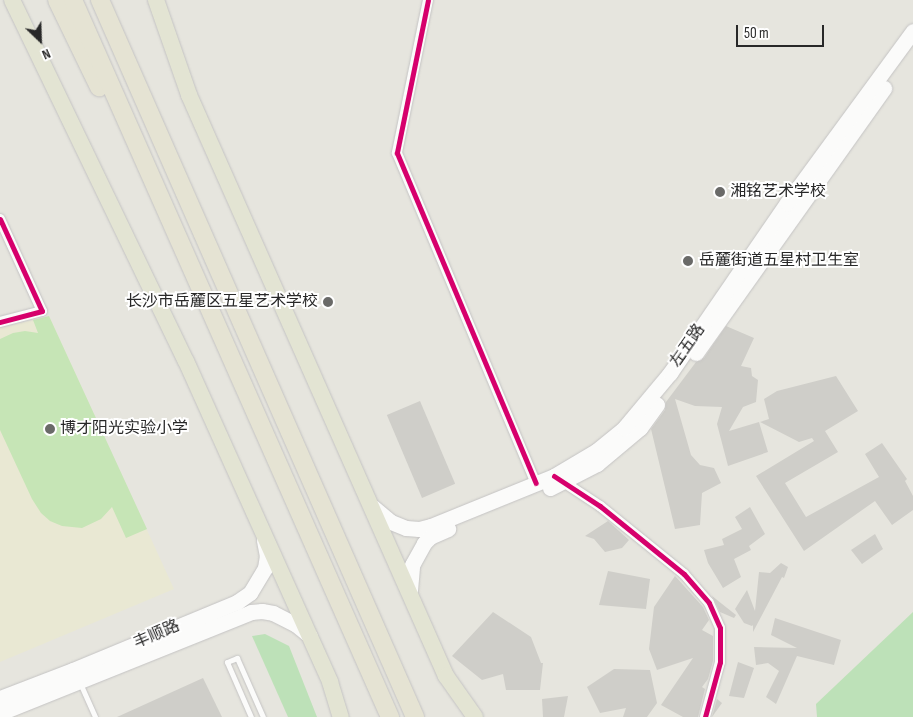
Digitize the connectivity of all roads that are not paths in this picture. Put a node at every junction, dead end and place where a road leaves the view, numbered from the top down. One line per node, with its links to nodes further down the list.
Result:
1 (12, 0): 17 (main road)
2 (57, 0): 12 (highway)
3 (73, 0): 12 (highway)
4 (100, 0): 10 (highway)
5 (108, 0): 10 (highway)
6 (156, 0): 16 (main road)
7 (428, 0): 15 (street)
8 (913, 31): 14 (main road, 左五路)
9 (913, 46): 14 (main road, 左五路)
10 (150, 111): 28 (highway)
11 (0, 219): 13 (street)
12 (196, 279): 27 (highway)
13 (0, 322)
14 (559, 479): 15 (main road, 左五路); 18 (main road, 左五路); 30 (street)
15 (536, 483): 16 (main road, 左五路)
16 (373, 507): 18 (main road)
17 (261, 531): 19 (main road); 21 (main road, 丰顺路)
18 (410, 590): 29 (main road)
19 (310, 636): 20 (main road); 26 (main road)
20 (79, 682): 22 (main road); 23 (lane)
21 (0, 698)
22 (0, 712)
23 (95, 717)
24 (251, 717): 25 (lane)
25 (263, 717)
26 (341, 717)
27 (390, 717)
28 (415, 717)
29 (474, 717)
30 (705, 717)

